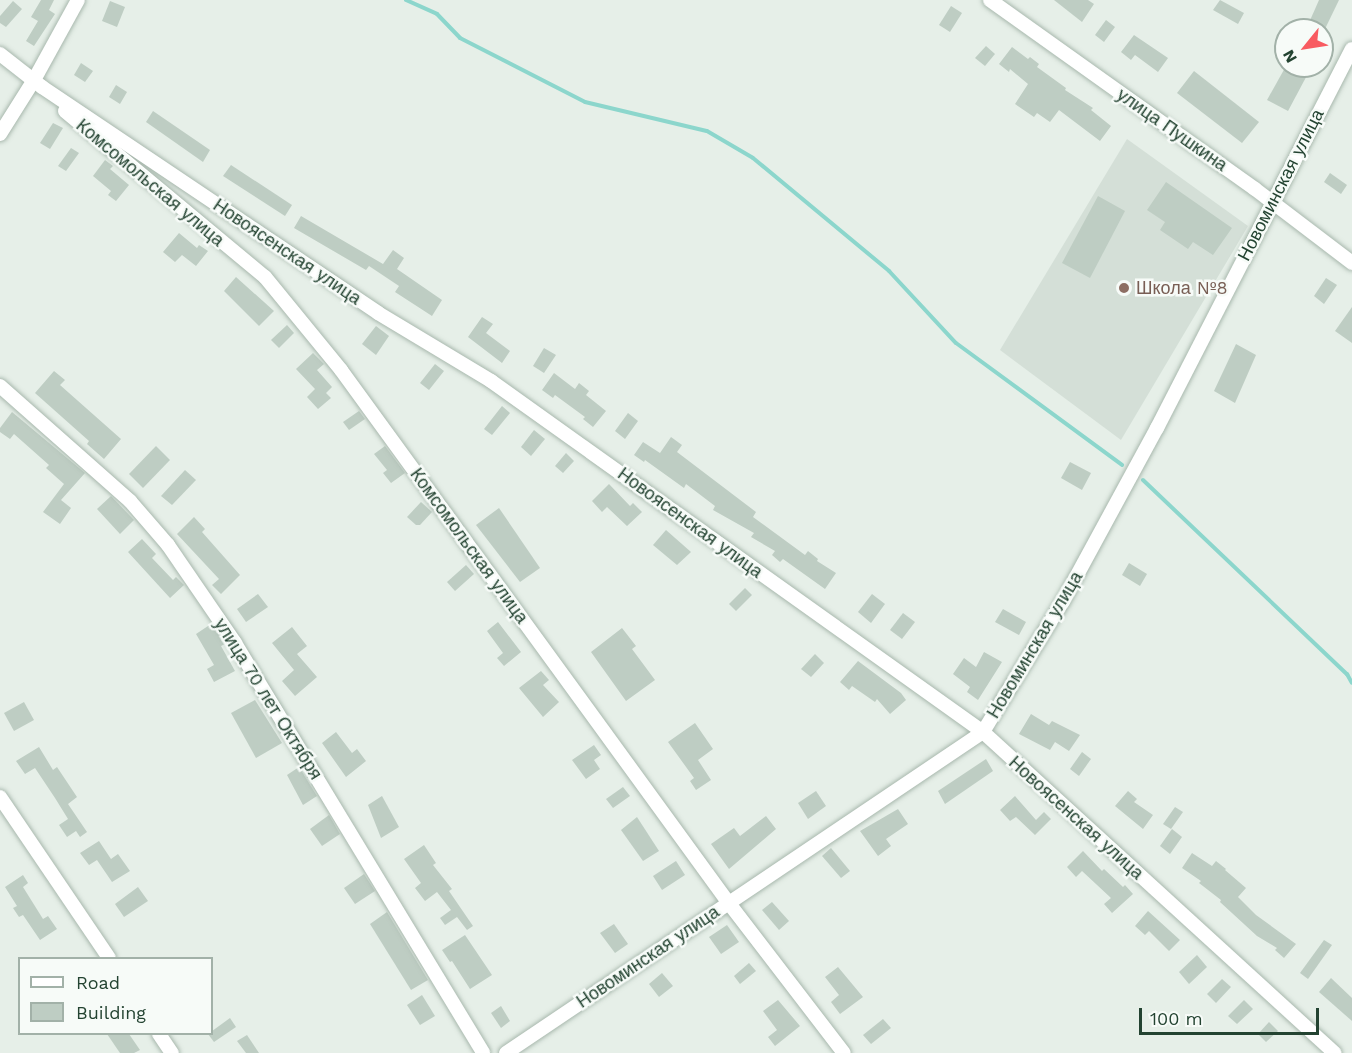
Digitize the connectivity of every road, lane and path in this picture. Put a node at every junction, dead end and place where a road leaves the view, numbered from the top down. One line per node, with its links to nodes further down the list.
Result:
1 (78, 0): 5 (street)
2 (990, 0): 7 (street, улица Пушкина)
3 (1352, 49): 7 (street, Новоминская улица)
4 (0, 54): 5 (street, Новоясенская улица)
5 (38, 84): 6 (street); 10 (street, Новоясенская улица); 12 (street, Комсомольская улица)
6 (0, 134)
7 (1271, 201): 8 (street, улица Пушкина); 10 (street, Новоминская улица)
8 (1352, 263)
9 (0, 386): 17 (street, улица 70 лет Октября)
10 (983, 732): 12 (street, Новоминская улица); 19 (street, Новоясенская улица)
11 (0, 797): 13 (street)
12 (728, 902): 15 (street, Новоминская улица); 18 (street, Комсомольская улица)
13 (108, 957)
14 (160, 1035): 16 (street)
15 (512, 1051)
16 (172, 1053)
17 (483, 1053)
18 (844, 1053)
19 (1334, 1053)

